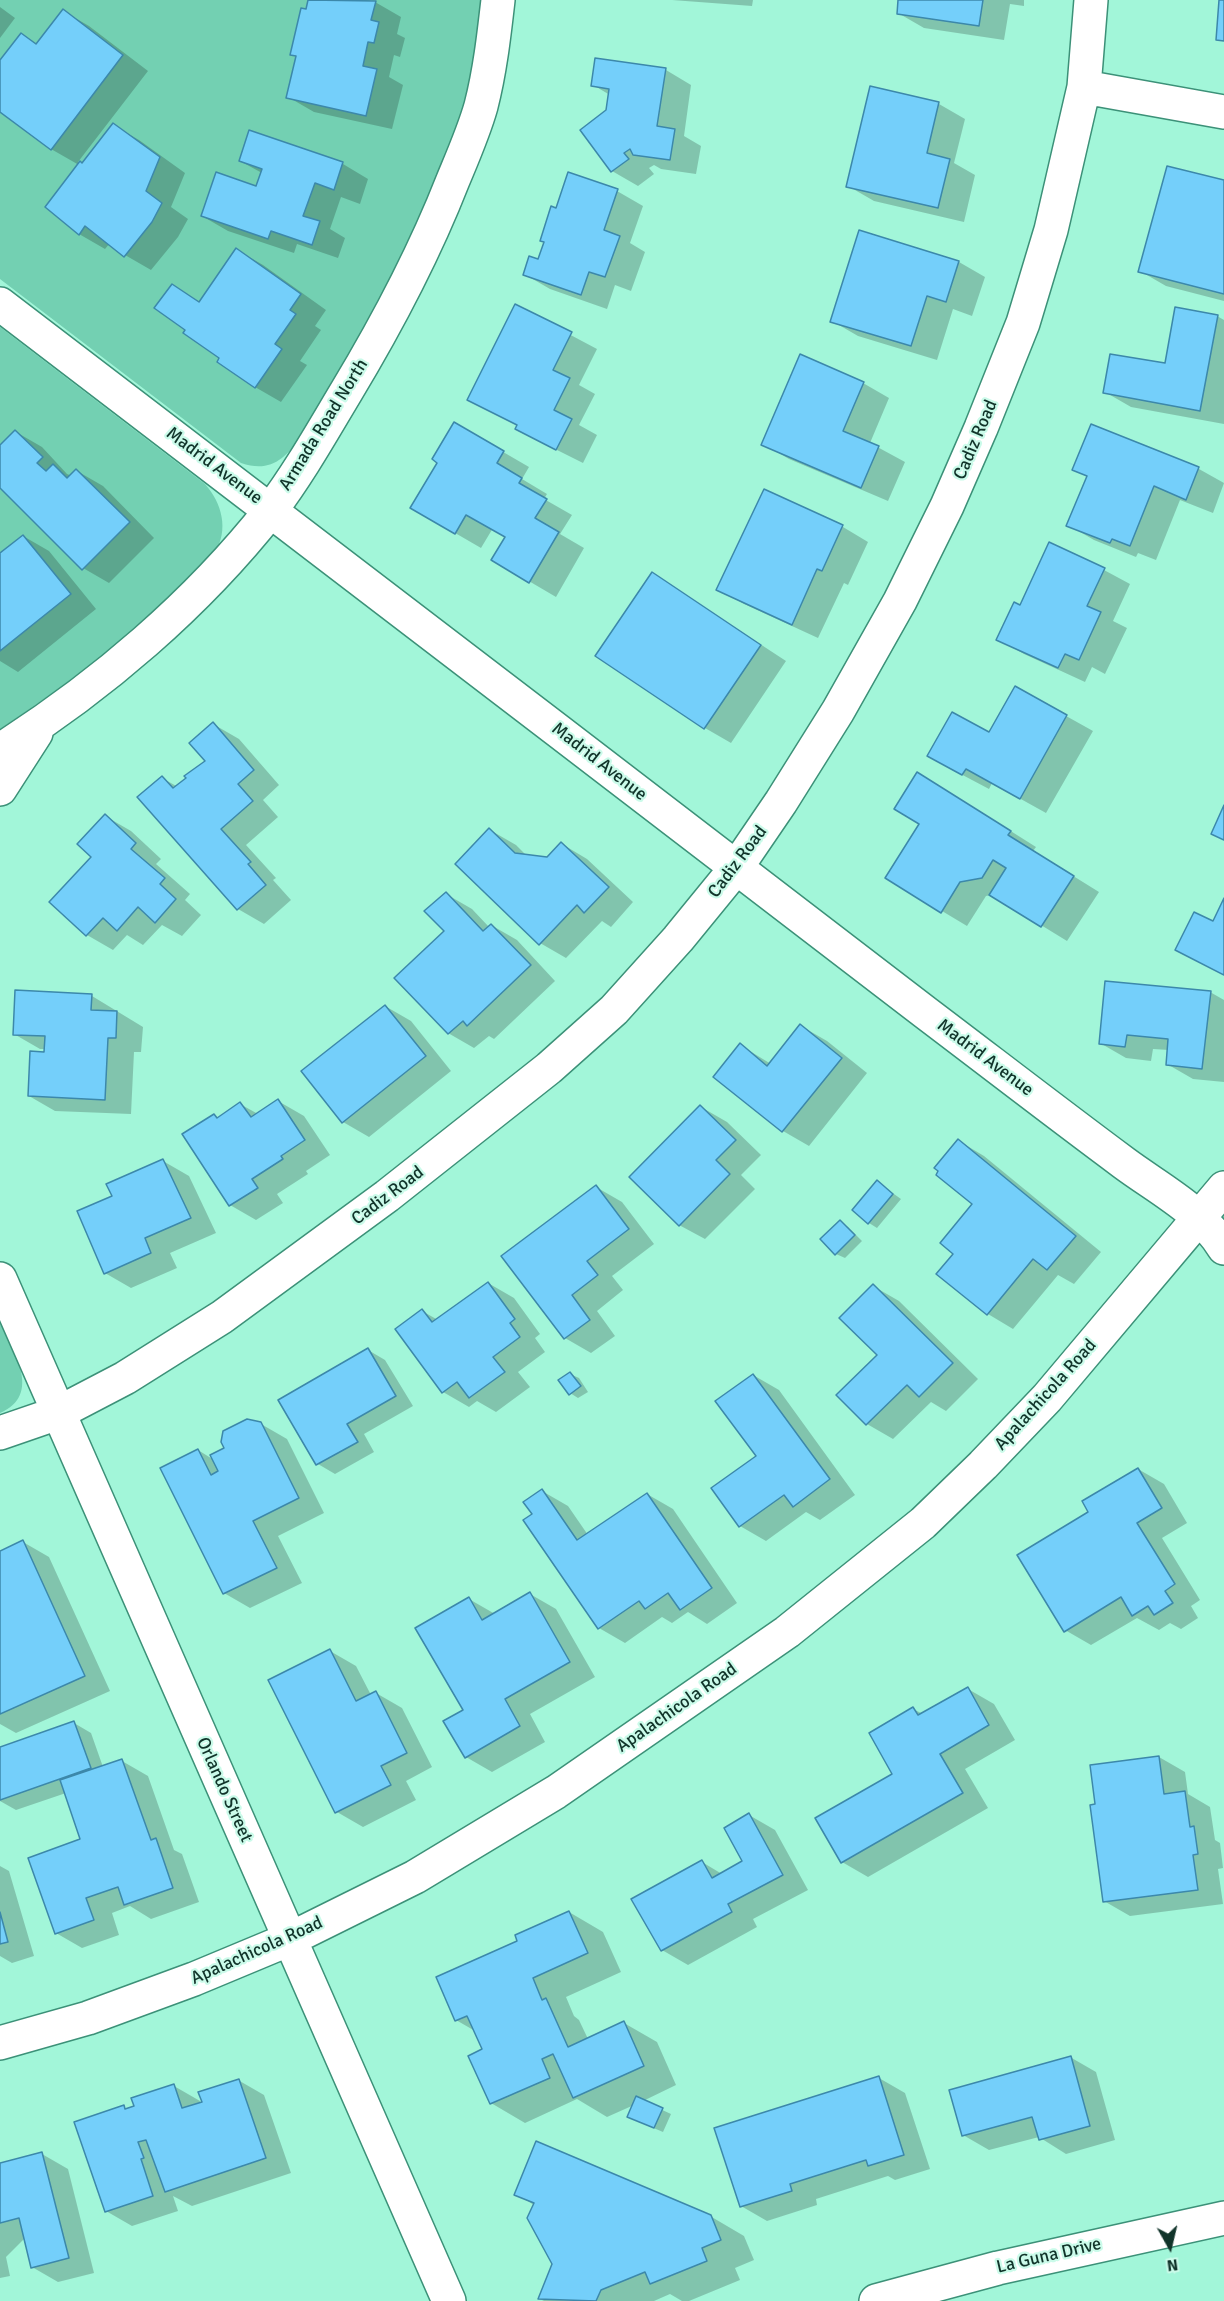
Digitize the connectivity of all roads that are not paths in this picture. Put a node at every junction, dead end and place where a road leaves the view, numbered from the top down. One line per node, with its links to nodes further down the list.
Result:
1 (498, 0): 6 (street, Armada Road North)
2 (1091, 0): 3 (street, Cadiz Road)
3 (1084, 87): 4 (street); 10 (street, Cadiz Road)
4 (1224, 112)
5 (0, 304): 6 (street, Madrid Avenue)
6 (271, 509): 7 (street, Armada Road North); 10 (street, Madrid Avenue)
7 (42, 724): 8 (street, Armada Road North); 9 (street)
8 (0, 750)
9 (0, 789)
10 (736, 868): 12 (street, Madrid Avenue); 15 (street, Cadiz Road)
11 (1224, 1188): 12 (street, Apalachicola Road)
12 (1200, 1218): 13 (street, Madrid Avenue); 17 (street, Apalachicola Road)
13 (1224, 1248)
14 (0, 1279): 15 (street, Orlando Street)
15 (58, 1413): 16 (street, Cadiz Road); 17 (street, Orlando Street)
16 (0, 1433)
17 (290, 1939): 18 (street, Apalachicola Road); 20 (street, Orlando Street)
18 (0, 2043)
19 (1224, 2218): 21 (street, La Guna Drive)
20 (449, 2301)
21 (876, 2301)

